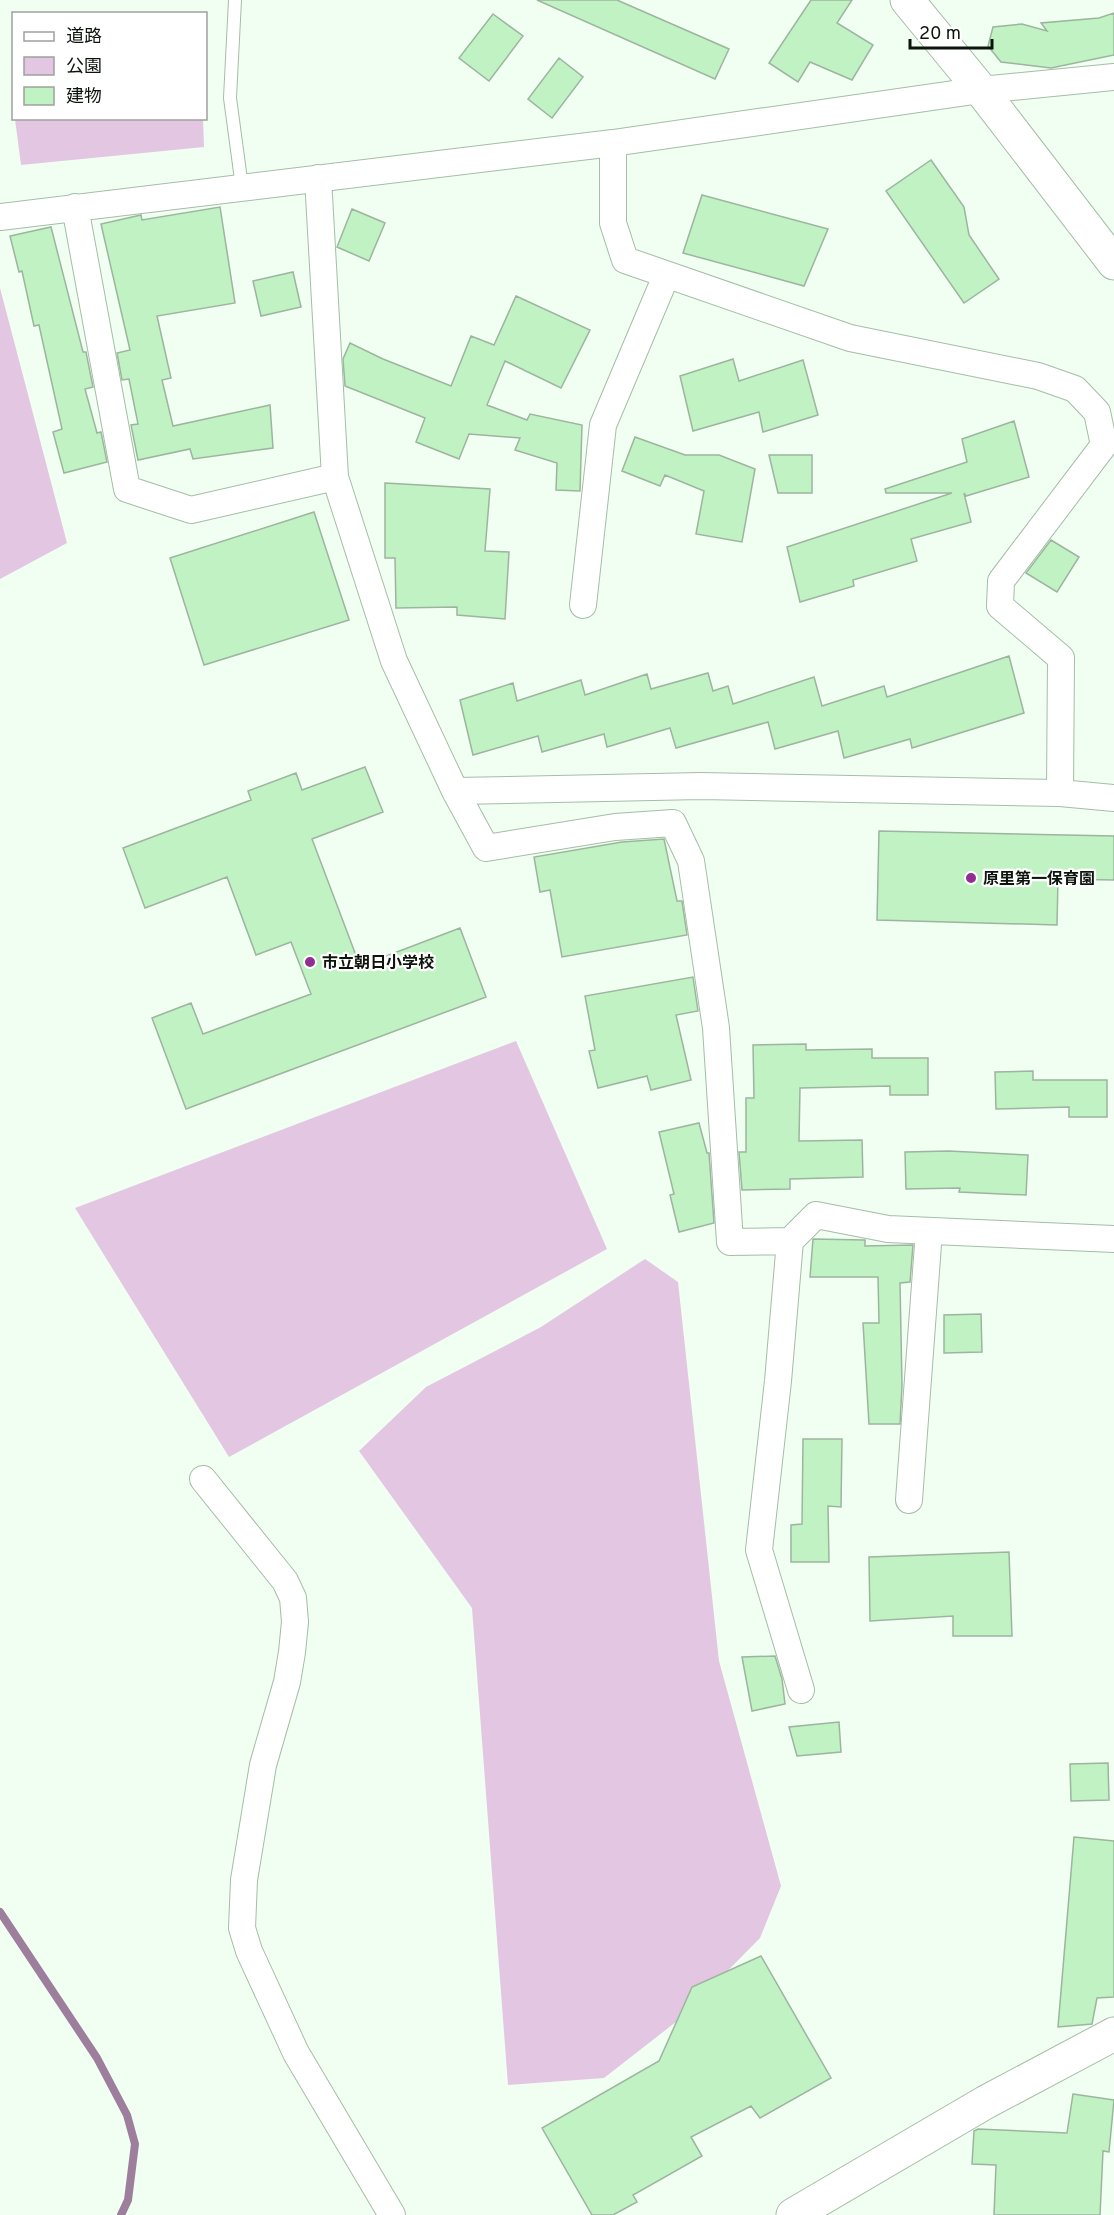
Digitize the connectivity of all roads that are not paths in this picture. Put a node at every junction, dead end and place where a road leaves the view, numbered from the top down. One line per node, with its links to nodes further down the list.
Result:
1 (235, 0): 7 (lane)
2 (907, 0): 4 (street)
3 (1114, 77): 4 (street)
4 (981, 90): 5 (street); 10 (street)
5 (613, 143): 6 (street); 11 (street)
6 (318, 178): 7 (street); 12 (street)
7 (242, 187): 8 (street)
8 (75, 207): 9 (street); 12 (street)
9 (0, 217)
10 (1114, 263)
11 (666, 276): 13 (street); 15 (street)
12 (335, 477): 14 (street)
13 (583, 605)
14 (455, 791): 15 (street); 19 (street)
15 (1060, 793): 16 (street)
16 (1114, 798)
17 (929, 1231): 18 (street); 19 (street); 21 (street)
18 (1114, 1239)
19 (790, 1241): 22 (street)
20 (203, 1479): 24 (street)
21 (909, 1500)
22 (801, 1690)
23 (1114, 2034): 25 (street)
24 (392, 2215)
25 (793, 2215)

